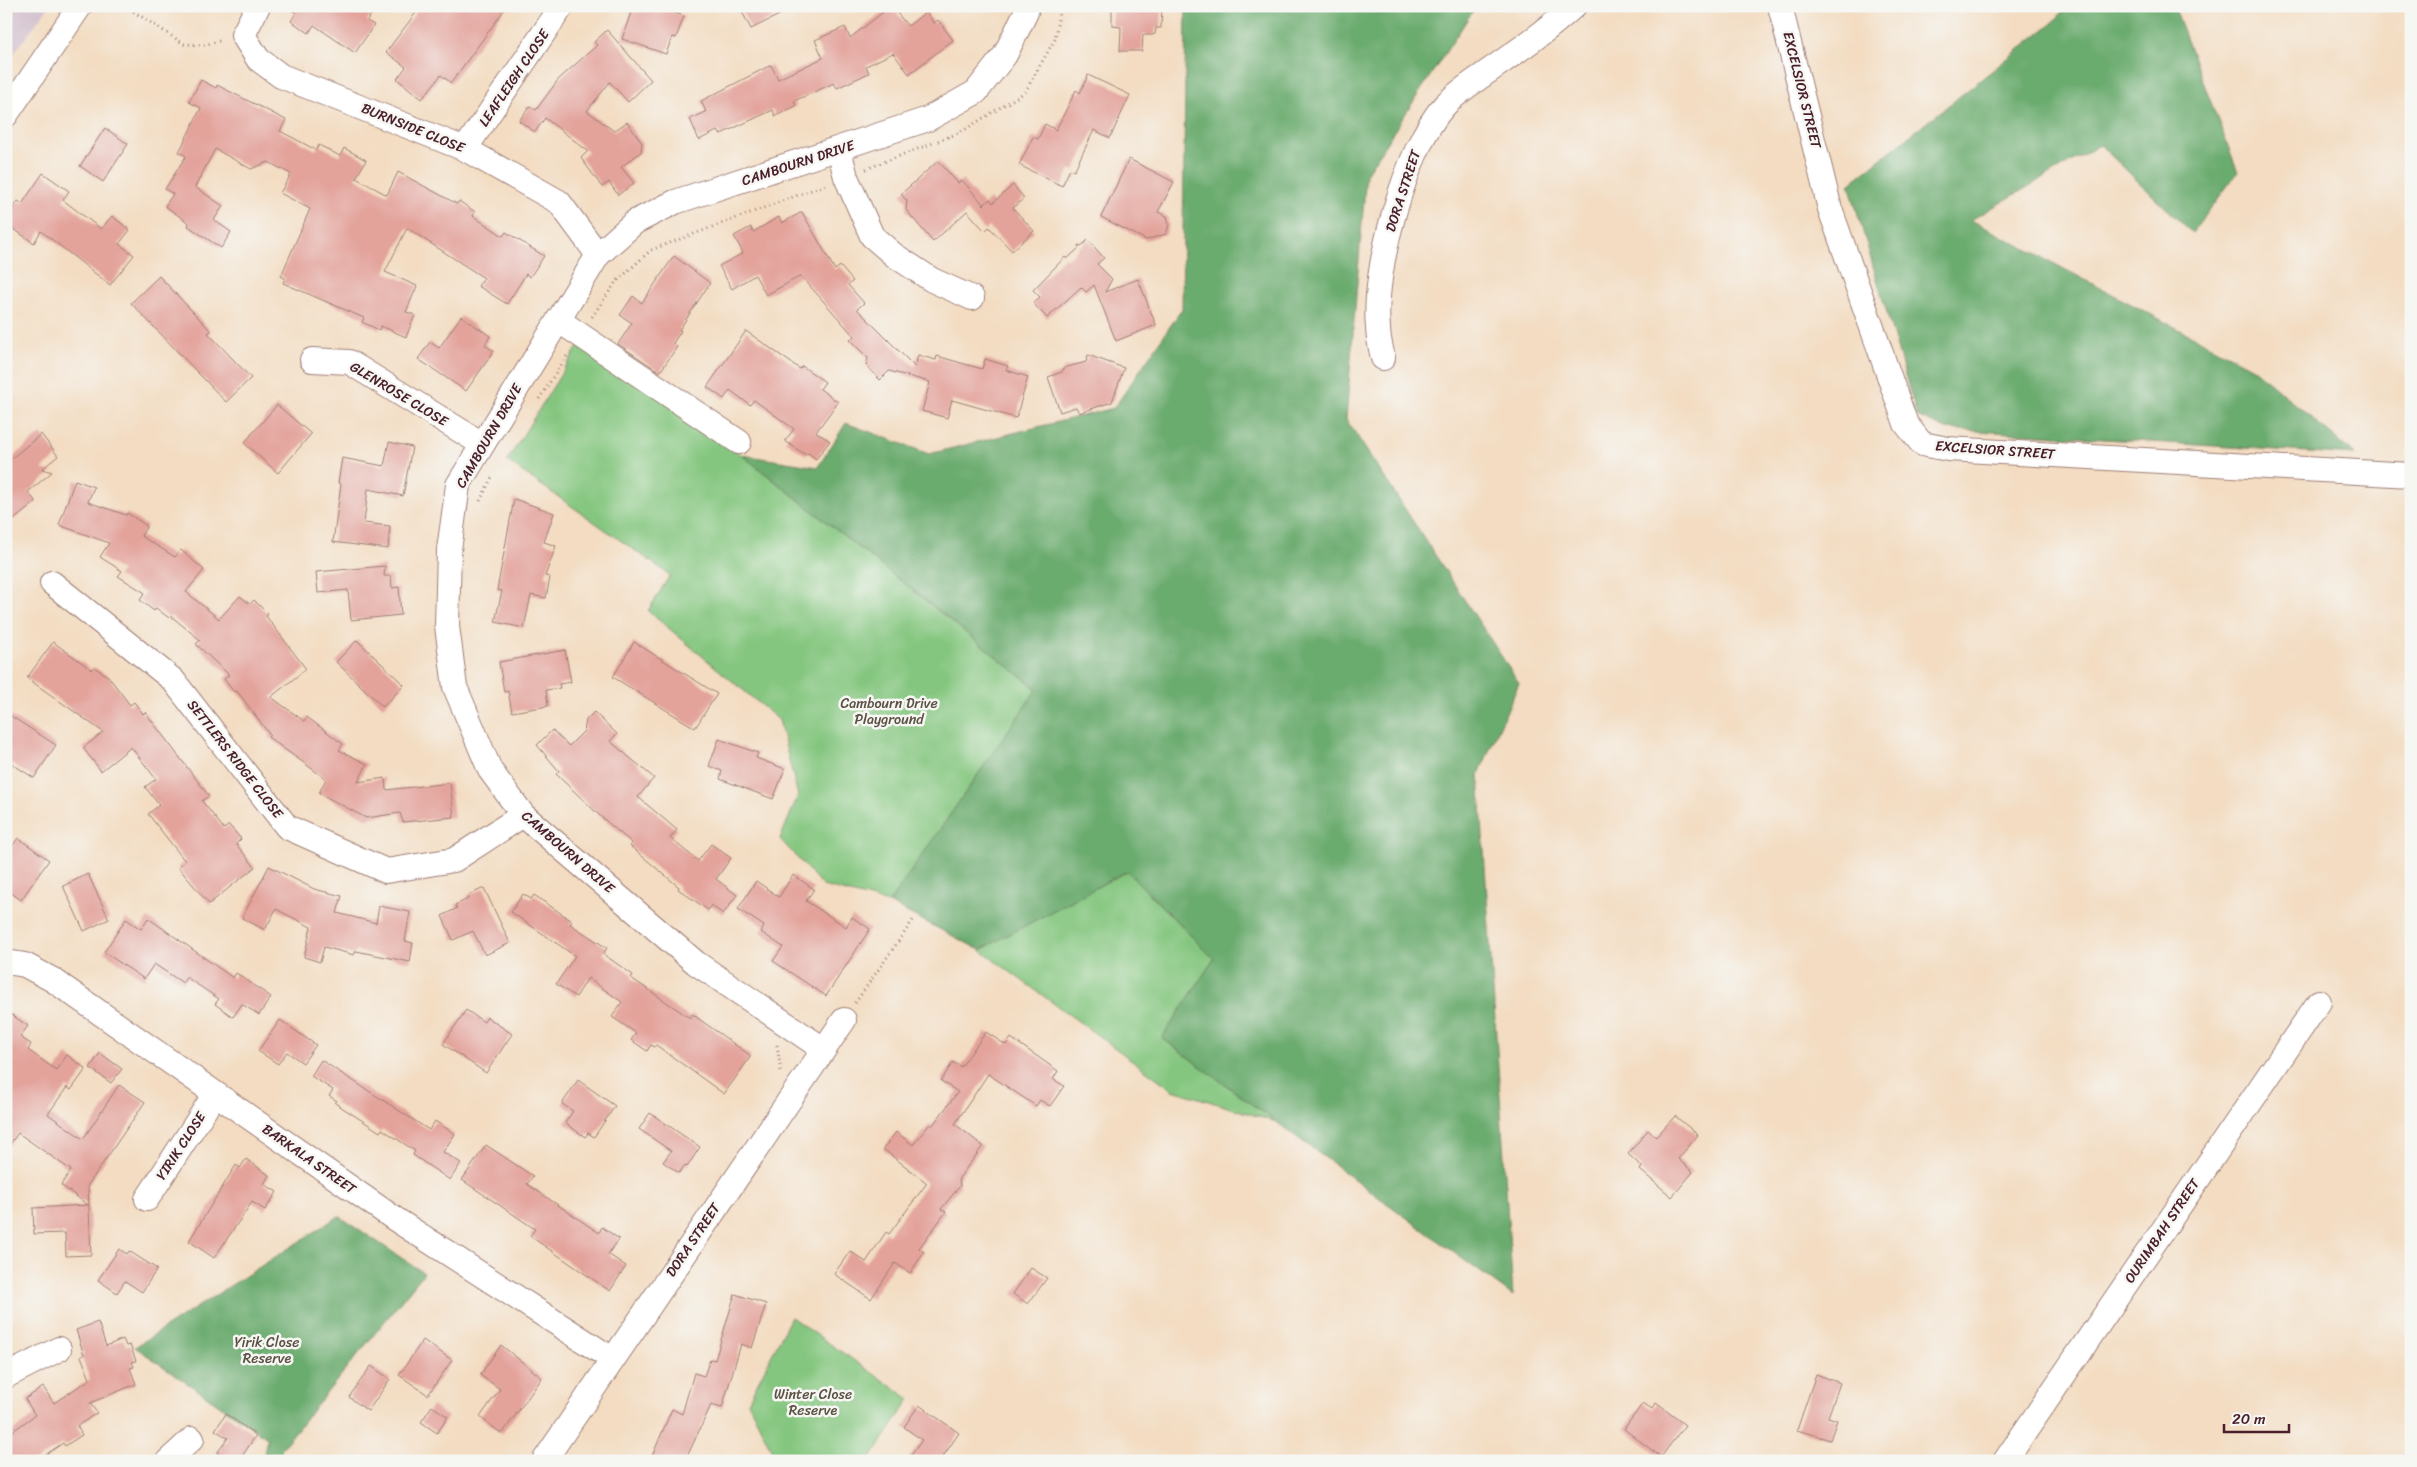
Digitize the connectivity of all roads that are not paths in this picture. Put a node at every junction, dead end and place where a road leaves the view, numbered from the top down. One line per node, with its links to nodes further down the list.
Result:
1 (80, 6): 7 (street)
2 (258, 6): 8 (street, BURNSIDE CLOSE)
3 (562, 6): 8 (street, LEAFLEIGH CLOSE)
4 (1574, 6): 13 (street, DORA STREET)
5 (1780, 6): 17 (street, EXCELSIOR STREET)
6 (1021, 8): 9 (street, CAMBOURN DRIVE)
7 (6, 114)
8 (465, 149): 10 (street, BURNSIDE CLOSE)
9 (839, 150): 10 (street, CAMBOURN DRIVE); 11 (street)
10 (598, 255): 12 (street, CAMBOURN DRIVE)
11 (972, 298)
12 (558, 320): 15 (street); 16 (street, CAMBOURN DRIVE)
13 (1383, 358)
14 (312, 360): 16 (street, GLENROSE CLOSE)
15 (739, 442)
16 (482, 444): 19 (street, CAMBOURN DRIVE)
17 (2411, 475)
18 (52, 583): 19 (street, SETTLERS RIDGE CLOSE)
19 (524, 815): 23 (street, CAMBOURN DRIVE)
20 (6, 962): 24 (street, BARKALA STREET)
21 (2319, 1002): 32 (street, OURIMBAH STREET)
22 (844, 1020): 23 (street, DORA STREET)
23 (823, 1049): 27 (street, DORA STREET)
24 (215, 1094): 25 (street, YIRIK CLOSE); 27 (street, BARKALA STREET)
25 (147, 1199)
26 (59, 1349): 28 (street)
27 (612, 1359): 31 (street, DORA STREET)
28 (6, 1376)
29 (192, 1439): 30 (street)
30 (168, 1461)
31 (544, 1461)
32 (2005, 1461)

